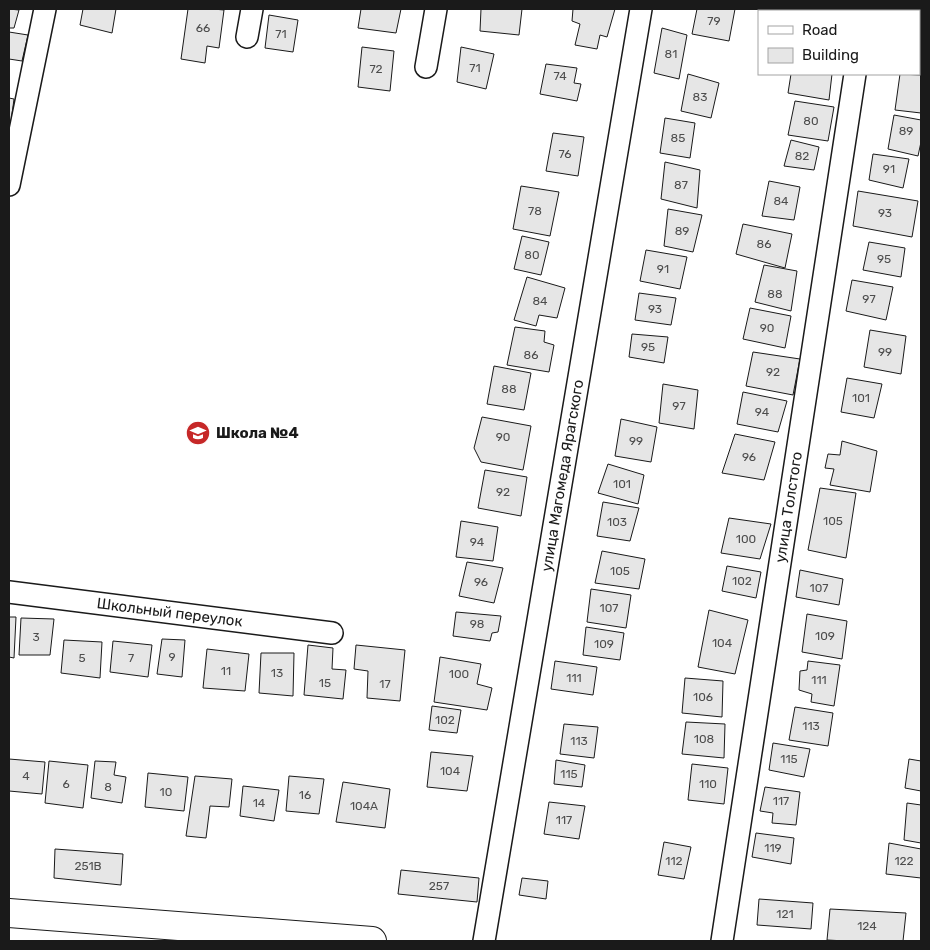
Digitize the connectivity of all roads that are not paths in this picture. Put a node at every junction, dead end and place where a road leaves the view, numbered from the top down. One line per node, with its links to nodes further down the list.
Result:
1 (45, 9): 8 (street)
2 (252, 9): 5 (street)
3 (436, 9): 6 (street)
4 (642, 9): 13 (street, улица Магомеда Ярагского)
5 (247, 37)
6 (426, 67)
7 (855, 75): 14 (street, улица Толстого)
8 (9, 185)
9 (9, 592): 10 (street, Школьный переулок)
10 (332, 633)
11 (9, 913): 12 (highway)
12 (372, 941)
13 (484, 941)
14 (722, 941)

